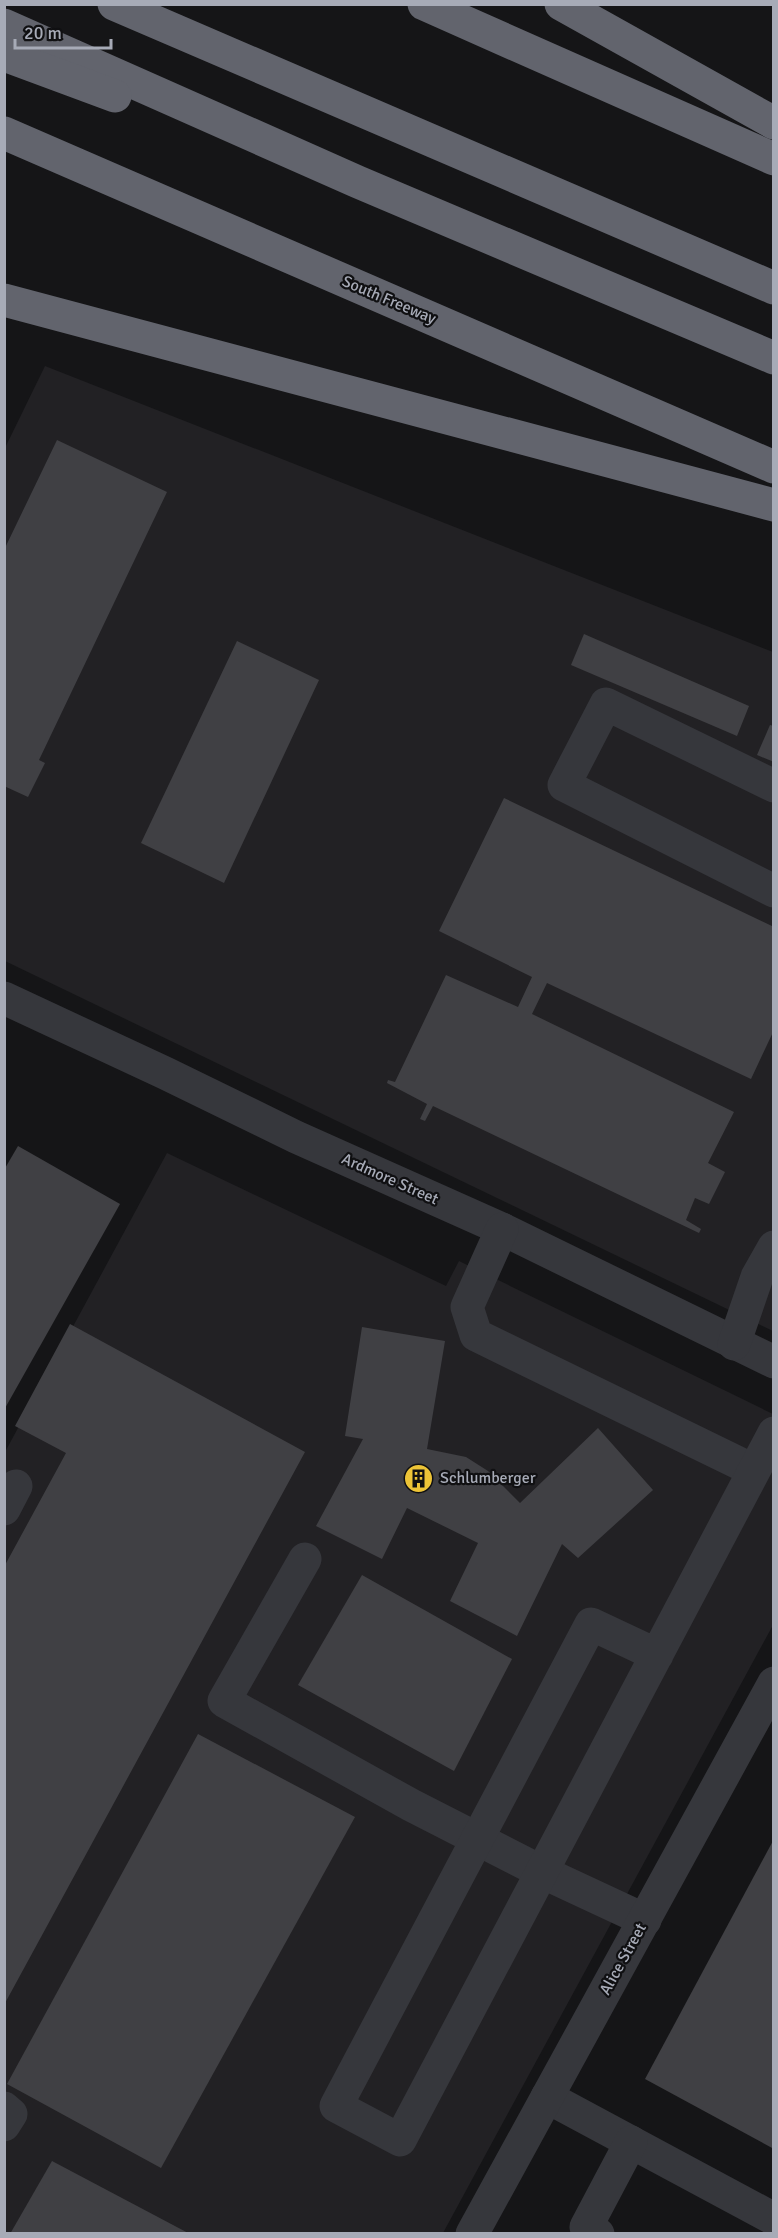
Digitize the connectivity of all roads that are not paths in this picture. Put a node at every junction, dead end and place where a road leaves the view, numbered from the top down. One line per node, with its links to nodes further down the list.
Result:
1 (114, 4): 7 (highway)
2 (145, 4): 7 (highway)
3 (424, 4): 10 (highway)
4 (561, 4): 8 (highway)
5 (4, 25): 11 (highway)
6 (4, 55): 11 (highway)
7 (384, 122): 12 (highway)
8 (774, 123)
9 (4, 133): 15 (highway, South Freeway)
10 (774, 159)
11 (358, 182): 14 (highway)
12 (774, 288)
13 (4, 300): 16 (highway)
14 (774, 358)
15 (774, 466)
16 (774, 505)
17 (774, 786): 18 (street)
18 (774, 891)
19 (4, 998): 20 (street, Ardmore Street)
20 (502, 1229): 22 (street, Ardmore Street); 25 (street)
21 (774, 1247): 22 (street)
22 (734, 1344): 23 (street, Ardmore Street)
23 (774, 1362)
24 (774, 1433): 25 (street)
25 (753, 1470): 27 (street)
26 (305, 1559): 30 (street)
27 (657, 1655): 30 (street); 31 (street)
28 (774, 1683): 29 (street, Alice Street)
29 (765, 1721): 32 (street, Alice Street)
30 (477, 1839): 31 (street); 31 (street)
31 (542, 1872): 32 (street)
32 (645, 1920): 33 (street, Alice Street)
33 (547, 2097): 36 (street); 38 (street, Alice Street)
34 (4, 2108): 35 (street)
35 (4, 2125)
36 (631, 2142): 37 (street); 39 (street)
37 (774, 2219)
38 (472, 2234)
39 (598, 2234)

